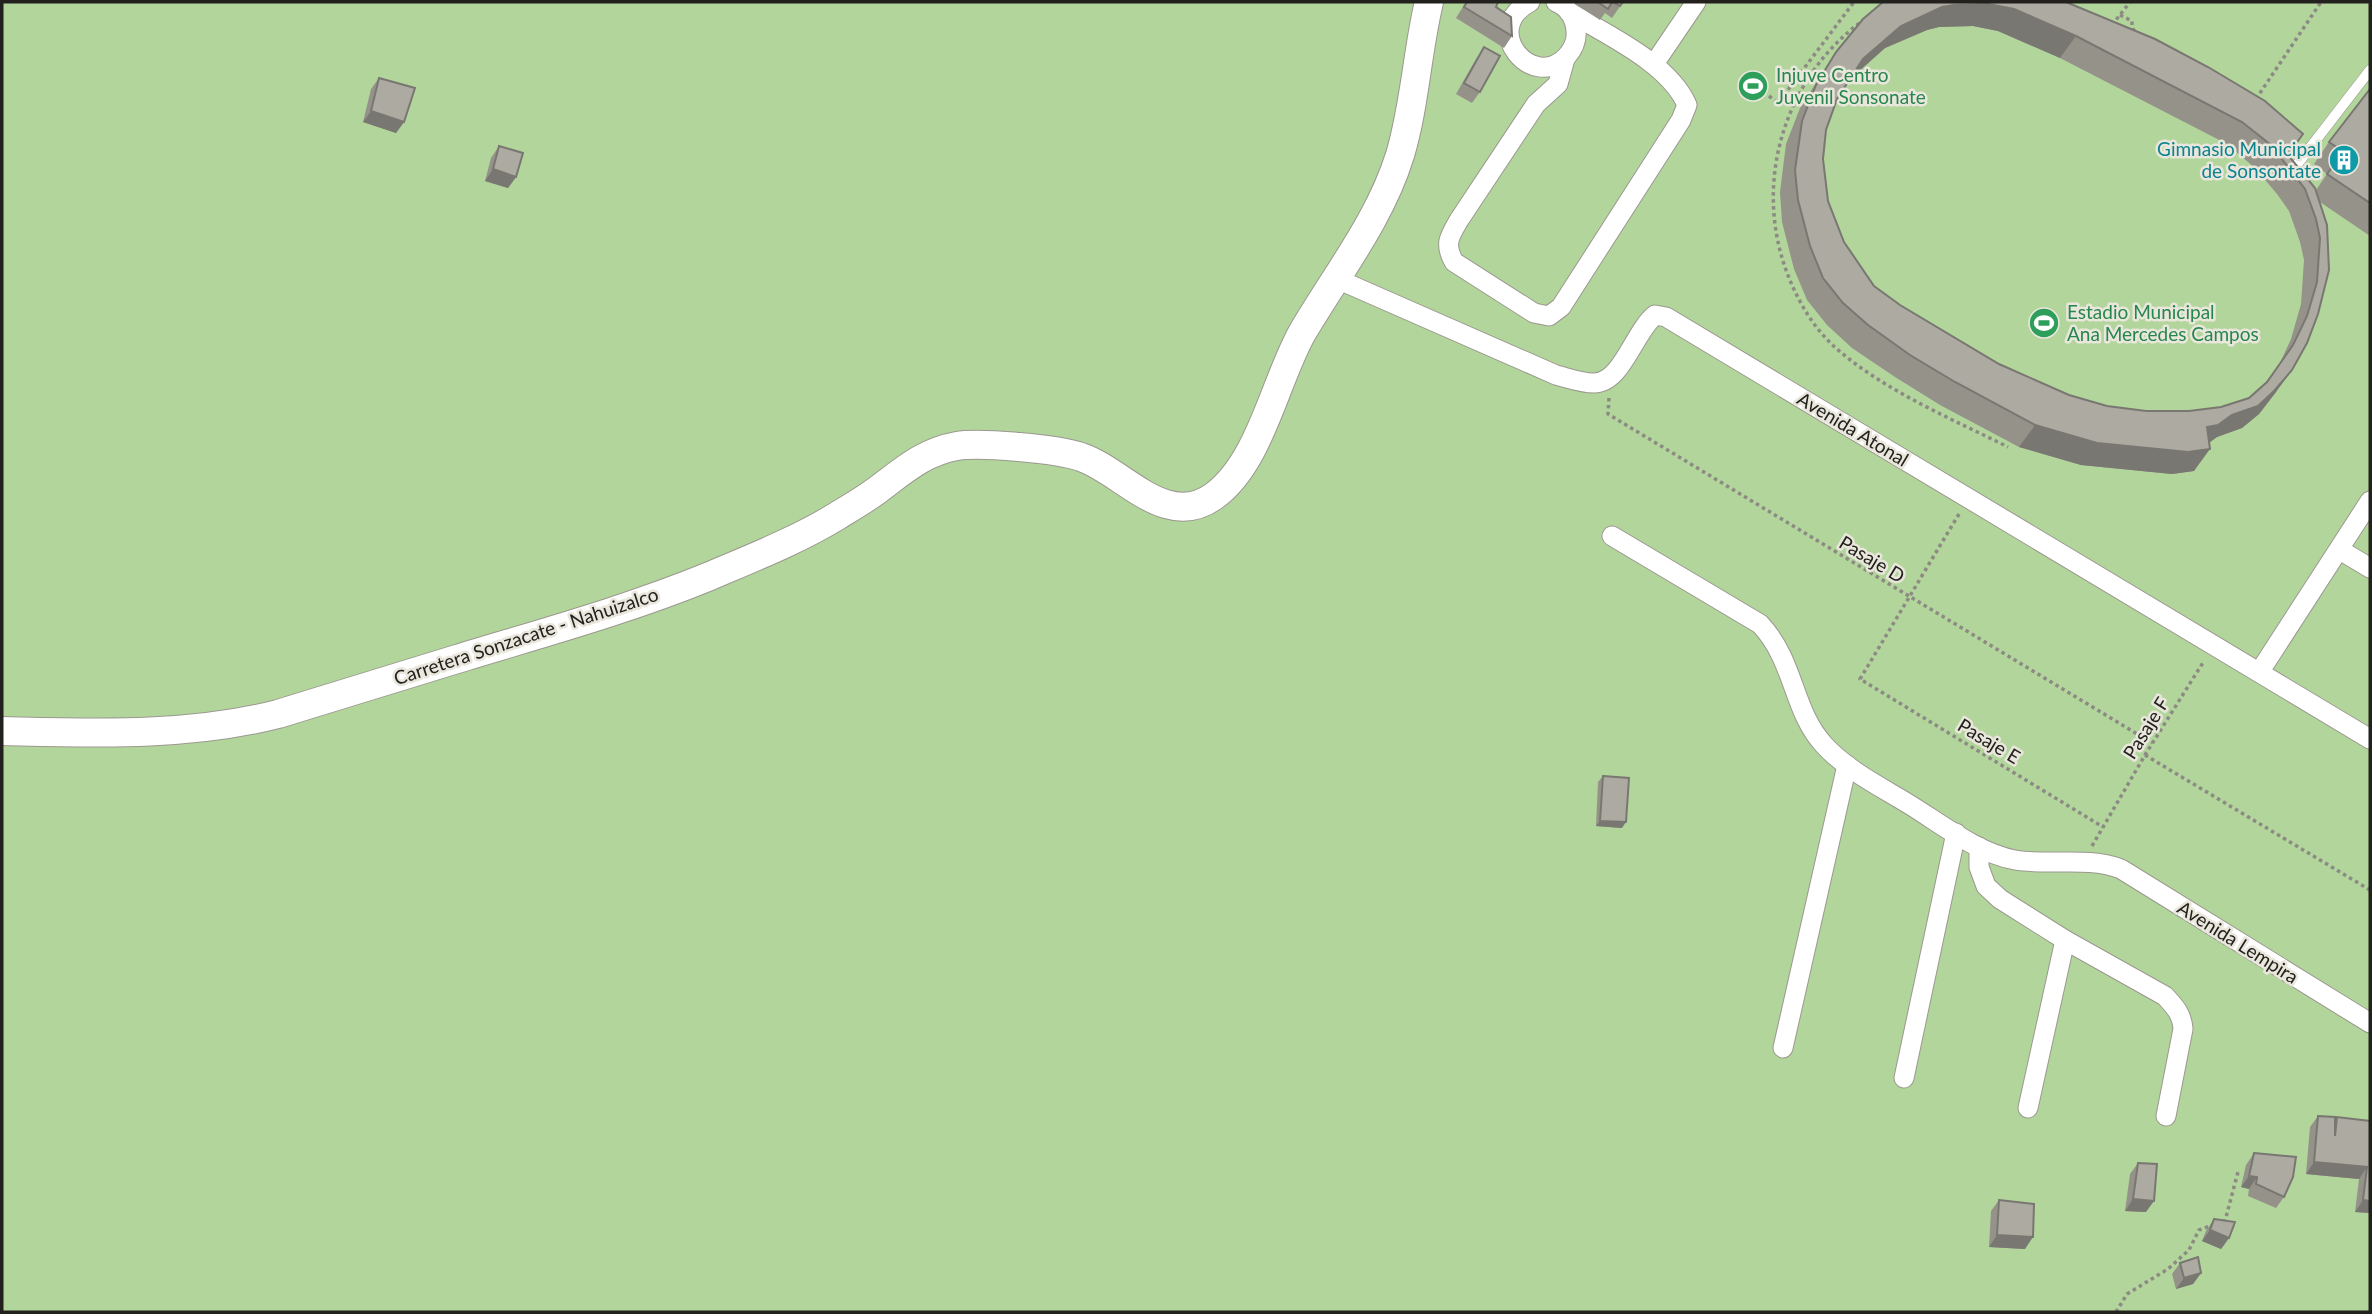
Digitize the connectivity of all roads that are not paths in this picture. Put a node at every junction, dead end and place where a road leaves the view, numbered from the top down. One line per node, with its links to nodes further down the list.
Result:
1 (1429, 2): 12 (street, Carretera Sonzacate - Nahuizalco)
2 (1530, 2): 8 (street)
3 (1696, 2): 7 (street)
4 (1562, 7): 5 (street); 6 (street)
5 (1615, 40): 6 (street); 7 (street)
6 (1568, 54): 8 (street); 10 (street)
7 (1654, 64): 10 (street)
8 (1535, 66): 10 (street)
9 (2370, 70): 11 (lane)
10 (1536, 104)
11 (2282, 184)
12 (1337, 279): 17 (street, Avenida Atonal); 18 (street, Carretera Sonzacate - Nahuizalco)
13 (2370, 501): 15 (street)
14 (1612, 536): 20 (street)
15 (2340, 550): 16 (street); 17 (street)
16 (2370, 568)
17 (2260, 671): 19 (street, Avenida Atonal)
18 (2, 731)
19 (2370, 739)
20 (1846, 765): 21 (street); 25 (street)
21 (1956, 833): 22 (street); 26 (street)
22 (1979, 847): 23 (street); 24 (street, Avenida Lempira)
23 (2065, 940): 27 (street); 28 (street)
24 (2370, 1024)
25 (1783, 1048)
26 (1904, 1078)
27 (2028, 1108)
28 (2166, 1116)

